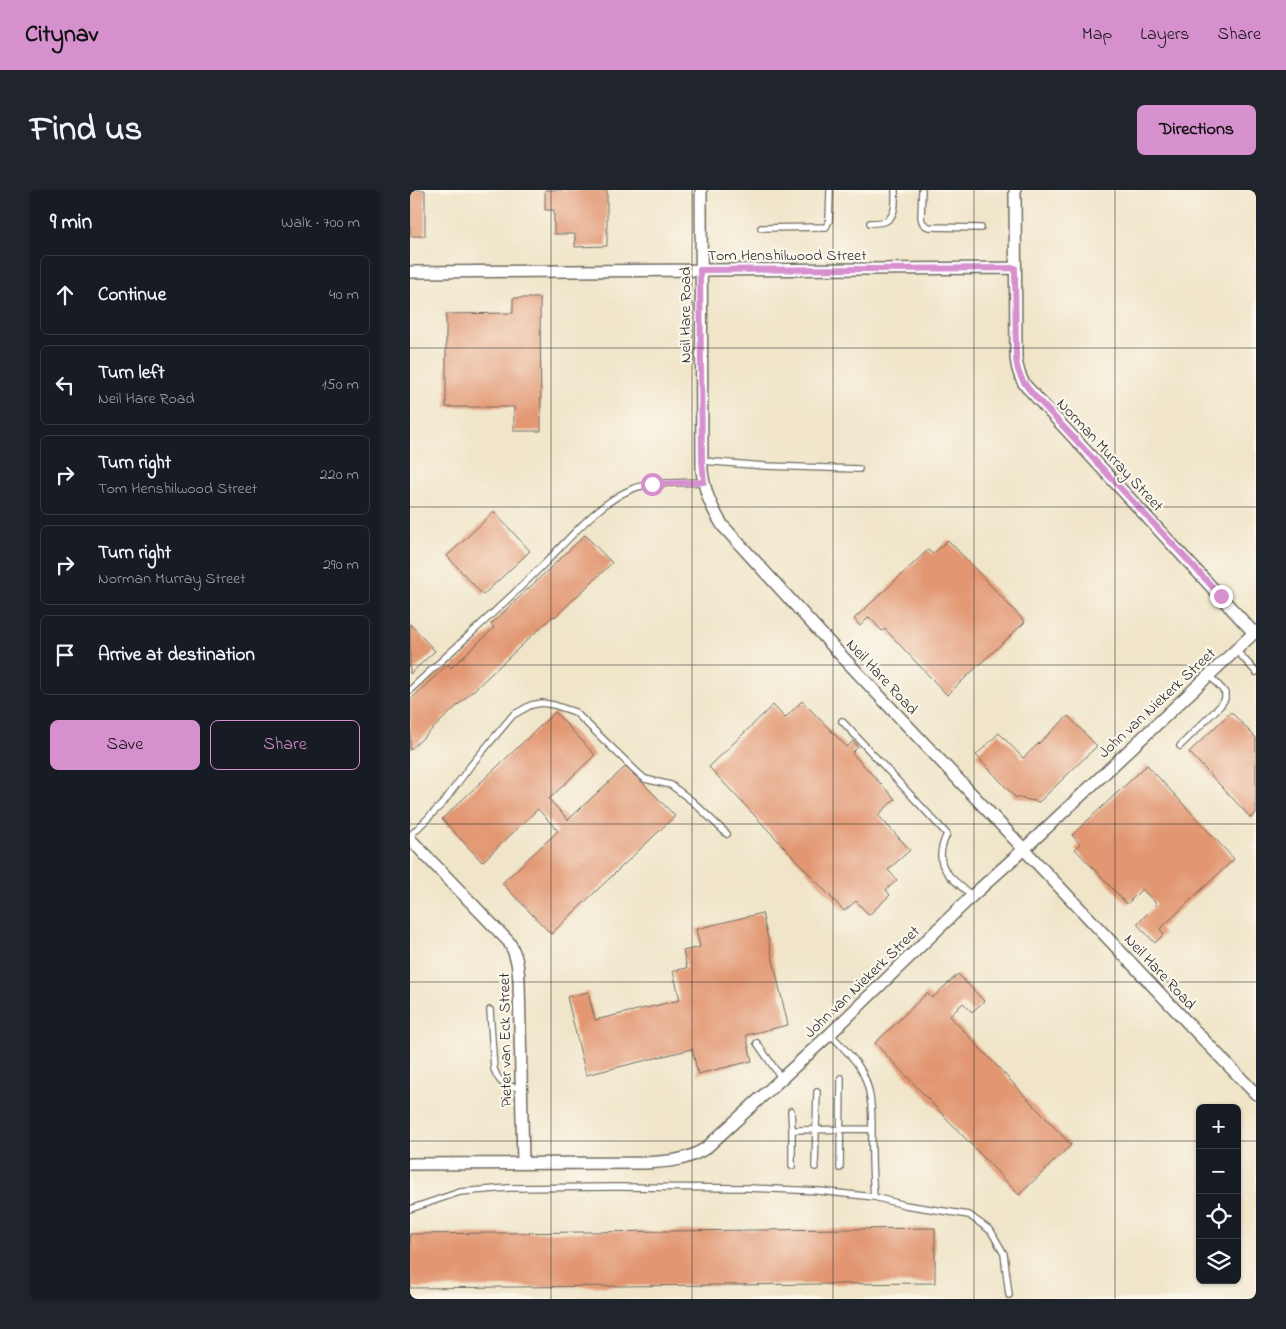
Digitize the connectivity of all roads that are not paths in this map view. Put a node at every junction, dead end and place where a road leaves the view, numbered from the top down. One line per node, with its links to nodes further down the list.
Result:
1 (700, 190): 10 (street, Neil Hare Road)
2 (830, 190): 7 (lane)
3 (895, 190): 6 (lane)
4 (922, 190): 8 (lane)
5 (1015, 190): 9 (street, Norman Murray Street)
6 (870, 224)
7 (761, 228)
8 (981, 228)
9 (1015, 268): 10 (street, Tom Henshilwood Street); 15 (street, Norman Murray Street)
10 (700, 270): 11 (street, Tom Henshilwood Street); 12 (street, Neil Hare Road)
11 (410, 272)
12 (702, 461): 13 (lane); 14 (street, Neil Hare Road)
13 (859, 469)
14 (704, 482): 19 (lane); 24 (street, Neil Hare Road)
15 (1255, 632): 16 (street, John van Niekerk Street)
16 (1236, 650): 17 (lane); 18 (street, John van Niekerk Street)
17 (1256, 672)
18 (1210, 675): 21 (lane); 24 (street, John van Niekerk Street)
19 (410, 690)
20 (842, 721): 25 (lane)
21 (1180, 746)
22 (727, 834): 23 (lane)
23 (410, 837): 31 (street, Pieter van Eck Street)
24 (1024, 849): 25 (street, John van Niekerk Street); 33 (street, Neil Hare Road)
25 (972, 896): 27 (street, John van Niekerk Street)
26 (490, 1010): 31 (lane)
27 (830, 1034): 29 (street, John van Niekerk Street); 38 (lane)
28 (757, 1043): 29 (lane)
29 (782, 1078): 39 (street, John van Niekerk Street)
30 (841, 1078): 36 (lane)
31 (521, 1088): 39 (street, Pieter van Eck Street)
32 (817, 1092): 35 (lane)
33 (1256, 1094)
34 (791, 1111): 37 (lane)
35 (816, 1129): 36 (lane); 37 (lane); 42 (lane)
36 (841, 1129): 38 (lane); 43 (lane)
37 (792, 1130): 41 (lane)
38 (871, 1130): 44 (lane)
39 (523, 1163): 40 (street, John van Niekerk Street)
40 (410, 1164)
41 (792, 1166)
42 (815, 1167)
43 (840, 1168)
44 (874, 1197): 45 (lane); 46 (lane)
45 (410, 1209)
46 (1009, 1295)

